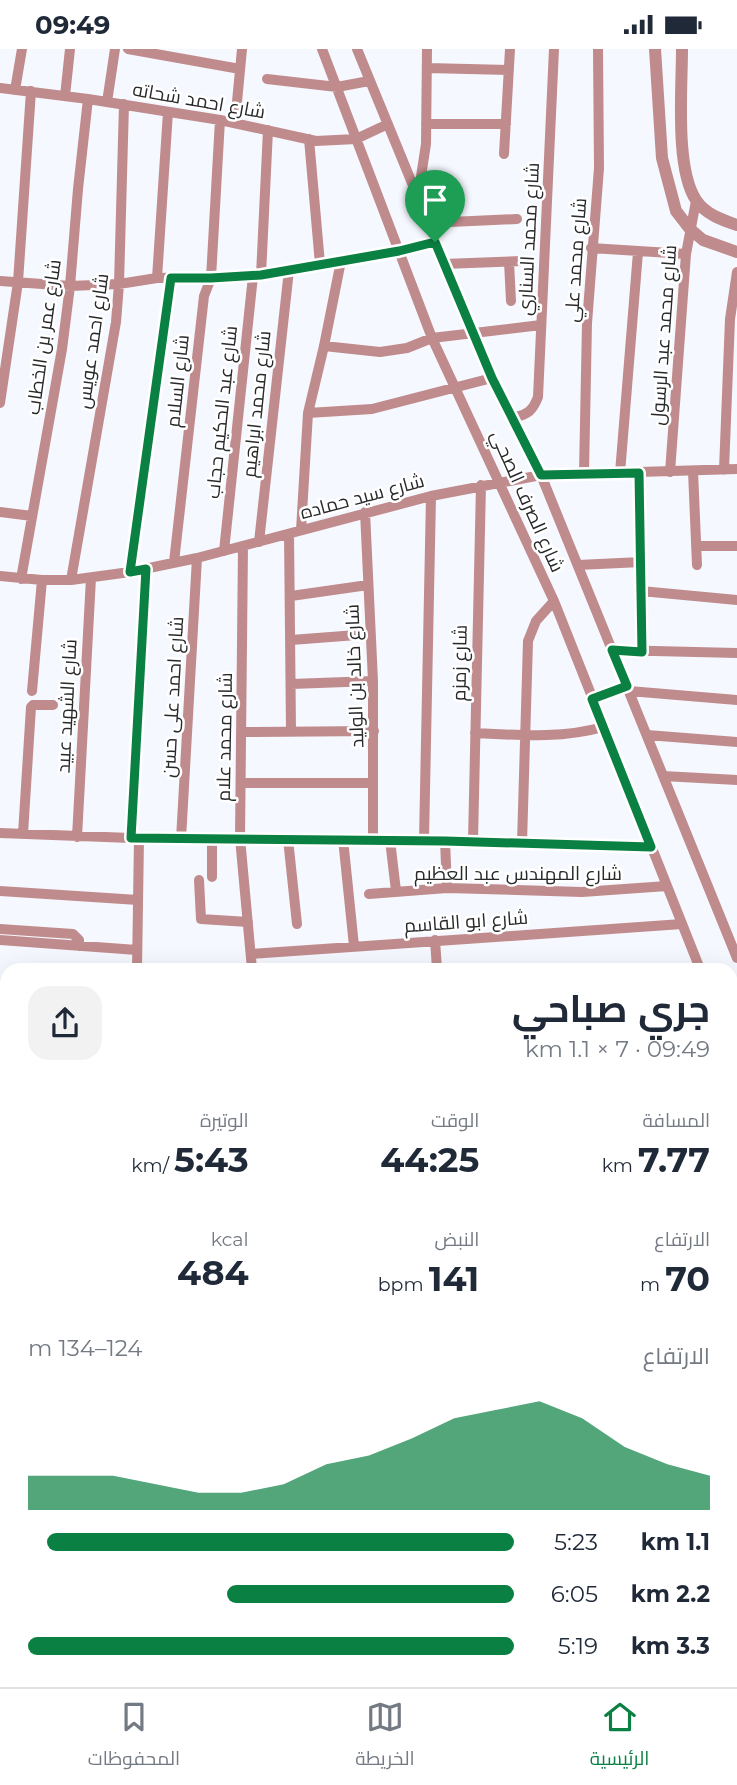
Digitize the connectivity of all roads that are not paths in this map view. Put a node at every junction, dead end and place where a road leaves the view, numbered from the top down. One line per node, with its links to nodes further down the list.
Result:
1 (22, 49): 21 (street)
2 (70, 49): 23 (street)
3 (115, 49): 25 (street)
4 (128, 49): 15 (street)
5 (242, 49): 15 (street)
6 (322, 49): 20 (street, شارع الصرف الصحي)
7 (357, 49): 18 (street, شارع الصرف الصحي)
8 (427, 49): 14 (street)
9 (510, 49): 16 (street)
10 (554, 49): 65 (street, شارع محمد السناري)
11 (598, 49): 44 (street, شارع محمد علي)
12 (655, 49): 42 (street)
13 (682, 49): 38 (street)
14 (427, 68): 16 (street); 31 (street)
15 (240, 69): 29 (street)
16 (509, 70): 32 (street)
17 (267, 79): 20 (street)
18 (369, 82): 20 (street); 30 (street, شارع الصرف الصحي)
19 (0, 87): 21 (street, شارع احمد شحاته)
20 (337, 87): 35 (street, شارع الصرف الصحي)
21 (15, 90): 22 (street, شارع احمد شحاته)
22 (32, 91): 23 (street, شارع احمد شحاته); 61 (street)
23 (65, 96): 24 (street, شارع احمد شحاته)
24 (88, 99): 25 (street, شارع احمد شحاته); 63 (street, شارع عمر بن الخطاب)
25 (107, 102): 26 (street, شارع احمد شحاته)
26 (124, 104): 27 (street, شارع احمد شحاته); 62 (street, شارع احمد عويس)
27 (168, 112): 28 (street, شارع احمد شحاته); 57 (street)
28 (220, 120): 29 (street, شارع احمد شحاته); 59 (street, شارع السلام)
29 (235, 123): 33 (street, شارع احمد شحاته)
30 (388, 124): 35 (street, شارع احمد شحاته); 37 (street, شارع الصرف الصحي)
31 (426, 124): 32 (street); 37 (street)
32 (506, 124): 36 (street)
33 (268, 130): 34 (street, شارع احمد شحاته); 56 (street, شارع عبد الحكيم حجاب)
34 (309, 139): 35 (street, شارع احمد شحاته); 52 (street)
35 (356, 139): 45 (street, شارع الصرف الصحي)
36 (504, 154)
37 (418, 198): 40 (street, شارع الصرف الصحي)
38 (696, 201): 41 (street); 42 (street, شارع محمد عبد الرسول)
39 (517, 219): 40 (street)
40 (428, 223): 43 (street, شارع الصرف الصحي)
41 (737, 225)
42 (690, 229): 47 (street); 48 (street, شارع محمد عبد الرسول)
43 (435, 242): 45 (street); 53 (street, شارع الصرف الصحي)
44 (591, 248): 46 (street); 78 (street, شارع محمد علي)
45 (399, 251): 49 (street); 67 (street, شارع الصرف الصحي)
46 (638, 252): 48 (street); 79 (street)
47 (737, 252)
48 (686, 254): 77 (street, شارع محمد عبد الرسول)
49 (341, 261): 52 (street); 68 (street)
50 (522, 261): 51 (street)
51 (509, 262): 53 (street); 64 (street)
52 (320, 264): 54 (street)
53 (444, 264): 66 (street, شارع الصرف الصحي)
54 (289, 270): 56 (street); 90 (street, شارع محمد ابراهيم)
55 (737, 272): 75 (street)
56 (257, 275): 59 (street); 94 (street, شارع عبد الحكيم حجاب)
57 (157, 278): 58 (street); 62 (street)
58 (171, 278): 59 (street); 101 (street)
59 (211, 278): 96 (street, شارع السلام)
60 (0, 281): 61 (street)
61 (18, 282): 63 (street); 71 (street)
62 (119, 284): 63 (street); 106 (street, شارع احمد عويس)
63 (70, 286): 87 (street, شارع عمر بن الخطاب)
64 (510, 301)
65 (541, 325): 66 (street); 73 (street, شارع محمد السناري)
66 (472, 332): 67 (street); 69 (street, شارع الصرف الصحي)
67 (432, 338): 68 (street); 70 (street, شارع الصرف الصحي)
68 (324, 346): 72 (street)
69 (492, 378): 70 (street); 73 (street, شارع الصرف الصحي)
70 (455, 389): 72 (street); 82 (street, شارع الصرف الصحي)
71 (0, 403)
72 (308, 413): 88 (street)
73 (514, 418): 81 (street, شارع الصرف الصحي)
74 (737, 469): 75 (street, شارع سيد حماده)
75 (724, 470): 76 (street, شارع سيد حماده)
76 (693, 471): 77 (street, شارع سيد حماده); 93 (street)
77 (670, 472): 80 (street, شارع سيد حماده)
78 (584, 473): 79 (street, شارع سيد حماده); 81 (street, شارع سيد حماده)
79 (620, 473): 80 (street, شارع سيد حماده)
80 (639, 473): 97 (street)
81 (541, 475): 82 (street, شارع سيد حماده); 98 (street, شارع الصرف الصحي)
82 (500, 481): 83 (street, شارع سيد حماده); 111 (street, شارع الصرف الصحي)
83 (481, 485): 84 (street, شارع سيد حماده); 128 (street, شارع زمزم)
84 (431, 496): 86 (street, شارع سيد حماده); 147 (street)
85 (0, 512): 87 (street)
86 (365, 512): 88 (street, شارع سيد حماده); 107 (street, شارع خالد بن الوليد)
87 (32, 516): 104 (street, شارع عمر بن الخطاب)
88 (301, 530): 89 (street, شارع سيد حماده)
89 (289, 534): 90 (street, شارع سيد حماده); 109 (street)
90 (258, 542): 92 (street, شارع سيد حماده)
91 (737, 545): 93 (street)
92 (243, 546): 94 (street, شارع سيد حماده); 127 (street, شارع محمد علام)
93 (696, 546): 99 (street)
94 (225, 551): 95 (street, شارع سيد حماده)
95 (197, 558): 96 (street, شارع سيد حماده); 141 (street, شارع احمد على حسن)
96 (174, 562): 100 (street, شارع سيد حماده)
97 (641, 562): 98 (street); 108 (street)
98 (578, 565): 114 (street, شارع الصرف الصحي)
99 (697, 565)
100 (146, 569): 101 (street, شارع سيد حماده); 139 (street)
101 (130, 572): 103 (street, شارع سيد حماده)
102 (0, 576): 104 (street, شارع سيد حماده)
103 (91, 577): 106 (street, شارع سيد حماده); 138 (street, شارع الشهيد عبيد)
104 (21, 579): 105 (street, شارع سيد حماده)
105 (42, 580): 106 (street, شارع سيد حماده); 120 (street)
106 (71, 580)
107 (368, 585): 109 (street); 112 (street, شارع خالد بن الوليد)
108 (641, 591): 110 (street); 115 (street)
109 (291, 596): 113 (street)
110 (737, 600)
111 (554, 601): 121 (street, شارع الصرف الصحي); 129 (street)
112 (370, 634): 113 (street); 117 (street, شارع خالد بن الوليد)
113 (291, 640): 118 (street)
114 (612, 650): 115 (street); 119 (street, شارع الصرف الصحي)
115 (642, 652): 116 (street)
116 (737, 653)
117 (373, 681): 118 (street); 126 (street, شارع خالد بن الوليد)
118 (291, 684): 125 (street)
119 (628, 688): 121 (street); 122 (street); 130 (street, شارع الصرف الصحي)
120 (32, 691)
121 (592, 699): 124 (street, شارع الصرف الصحي)
122 (737, 700)
123 (53, 705): 137 (street)
124 (603, 727): 129 (street); 151 (street, شارع الصرف الصحي)
125 (291, 731): 126 (street); 127 (street)
126 (374, 731): 135 (street, شارع خالد بن الوليد)
127 (241, 732): 134 (street, شارع محمد علام)
128 (475, 733): 129 (street); 149 (street, شارع زمزم)
129 (525, 735): 150 (street)
130 (647, 735): 131 (street); 132 (street, شارع الصرف الصحي)
131 (737, 742)
132 (663, 776): 133 (street); 170 (street, شارع الصرف الصحي)
133 (737, 780)
134 (241, 783): 135 (street); 140 (street, شارع محمد علام)
135 (373, 783): 145 (street, شارع خالد بن الوليد)
136 (0, 833): 137 (street)
137 (23, 834): 138 (street)
138 (77, 837): 139 (street)
139 (135, 838): 141 (street); 159 (street)
140 (240, 838): 142 (street); 143 (street); 160 (street, شارع محمد علام)
141 (181, 839): 142 (street)
142 (212, 839): 152 (street)
143 (288, 839): 144 (street); 161 (street)
144 (342, 839): 145 (street); 167 (street)
145 (373, 839): 146 (street)
146 (390, 840): 147 (street); 157 (street)
147 (424, 840): 148 (street)
148 (445, 841): 149 (street); 155 (street)
149 (472, 841): 150 (street)
150 (522, 842): 151 (street)
151 (651, 847): 154 (street, شارع الصرف الصحي)
152 (212, 877)
153 (199, 880): 160 (street)
154 (667, 886): 155 (street, شارع المهندس عبد العظيم); 162 (street, شارع الصرف الصحي)
155 (447, 888): 157 (street, شارع المهندس عبد العظيم)
156 (0, 891): 159 (street)
157 (396, 891): 158 (street, شارع المهندس عبد العظيم)
158 (369, 894)
159 (138, 900): 168 (street)
160 (248, 922): 169 (street, شارع محمد علام)
161 (297, 924)
162 (682, 924): 165 (street, شارع ابو القاسم); 174 (street, شارع الصرف الصحي)
163 (0, 929): 166 (street)
164 (0, 940): 166 (street)
165 (435, 940): 167 (street, شارع ابو القاسم); 173 (street)
166 (79, 946): 168 (street)
167 (354, 946): 169 (street, شارع ابو القاسم)
168 (137, 950): 171 (street)
169 (252, 954): 172 (street, شارع محمد علام)
170 (737, 958)
171 (137, 963)
172 (252, 963)
173 (437, 963)
174 (698, 963)

